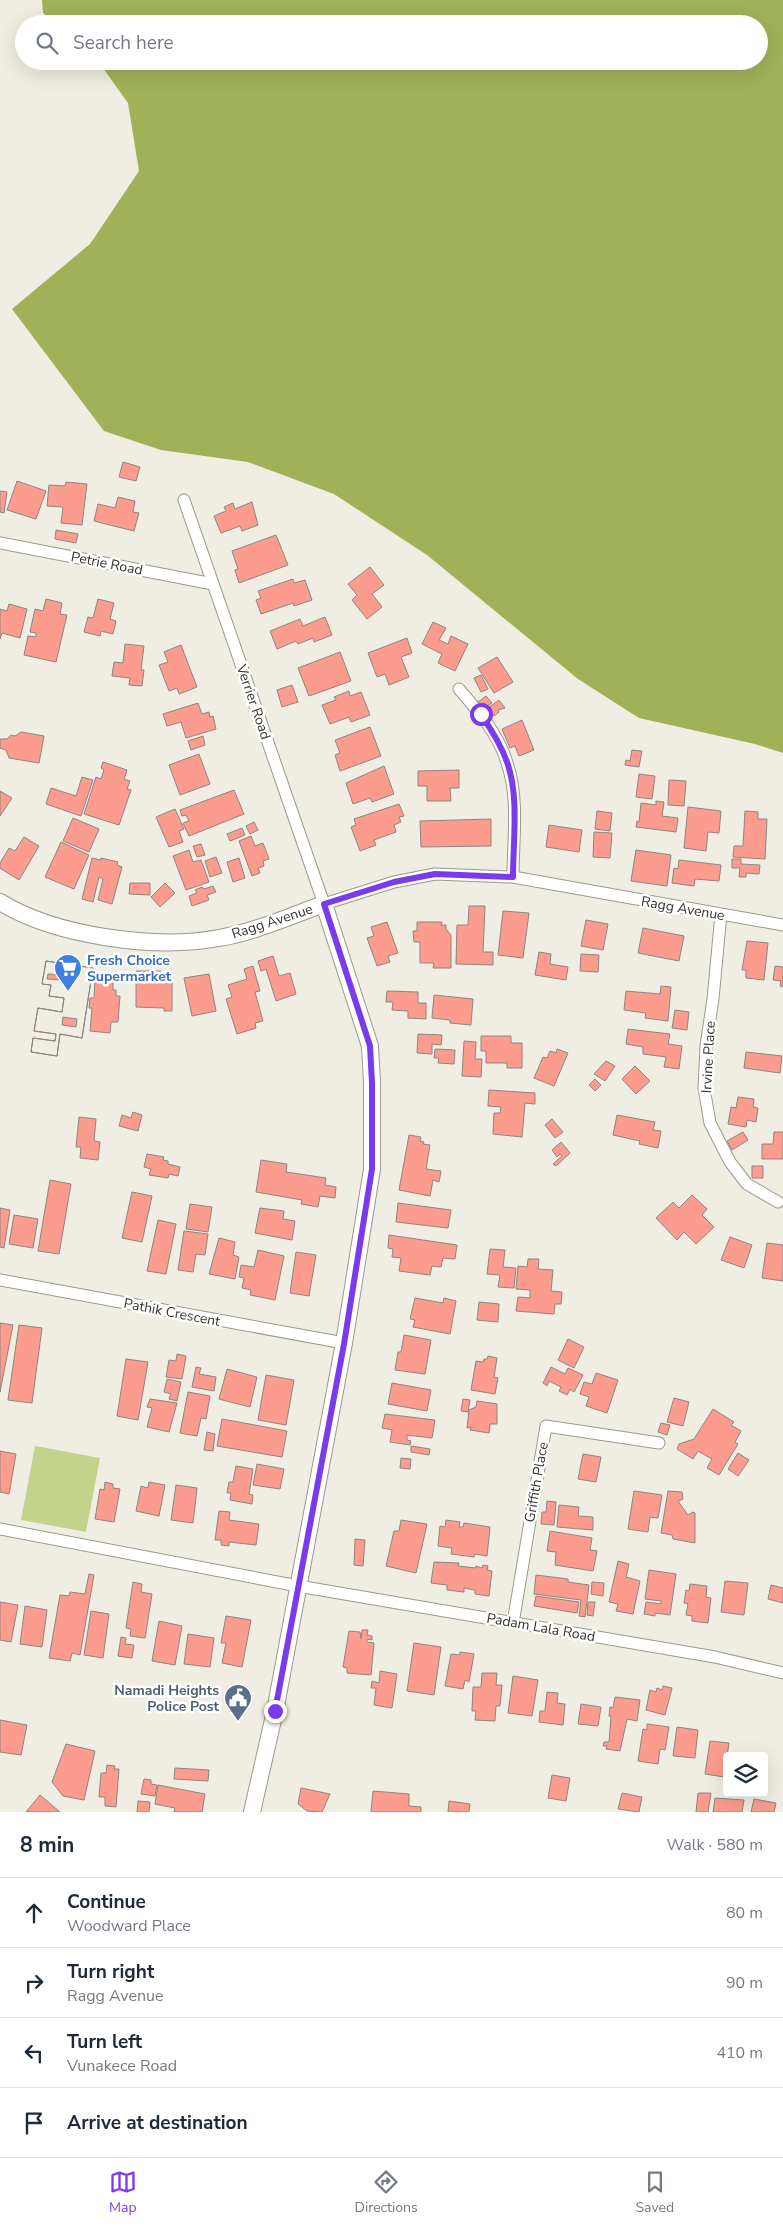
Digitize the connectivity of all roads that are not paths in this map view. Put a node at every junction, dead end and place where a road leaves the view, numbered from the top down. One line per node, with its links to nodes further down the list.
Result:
1 (184, 500): 3 (street, Verrier Road)
2 (0, 542): 3 (street, Petrie Road)
3 (213, 584): 7 (street, Verrier Road)
4 (459, 689): 5 (street)
5 (513, 877): 7 (street, Ragg Avenue); 8 (street, Ragg Avenue)
6 (0, 902): 7 (main road, Ragg Avenue)
7 (324, 904): 12 (main road)
8 (721, 914): 9 (street, Ragg Avenue); 10 (street, Irvine Place)
9 (783, 925)
10 (778, 1202)
11 (0, 1280): 12 (street, Pathik Crescent)
12 (344, 1344): 15 (main road)
13 (660, 1443): 16 (street, Griffith Place)
14 (0, 1529): 15 (street)
15 (298, 1586): 16 (street, Padam Lala Road); 18 (main road)
16 (513, 1622): 17 (street, Padam Lala Road)
17 (783, 1673)
18 (252, 1812)

